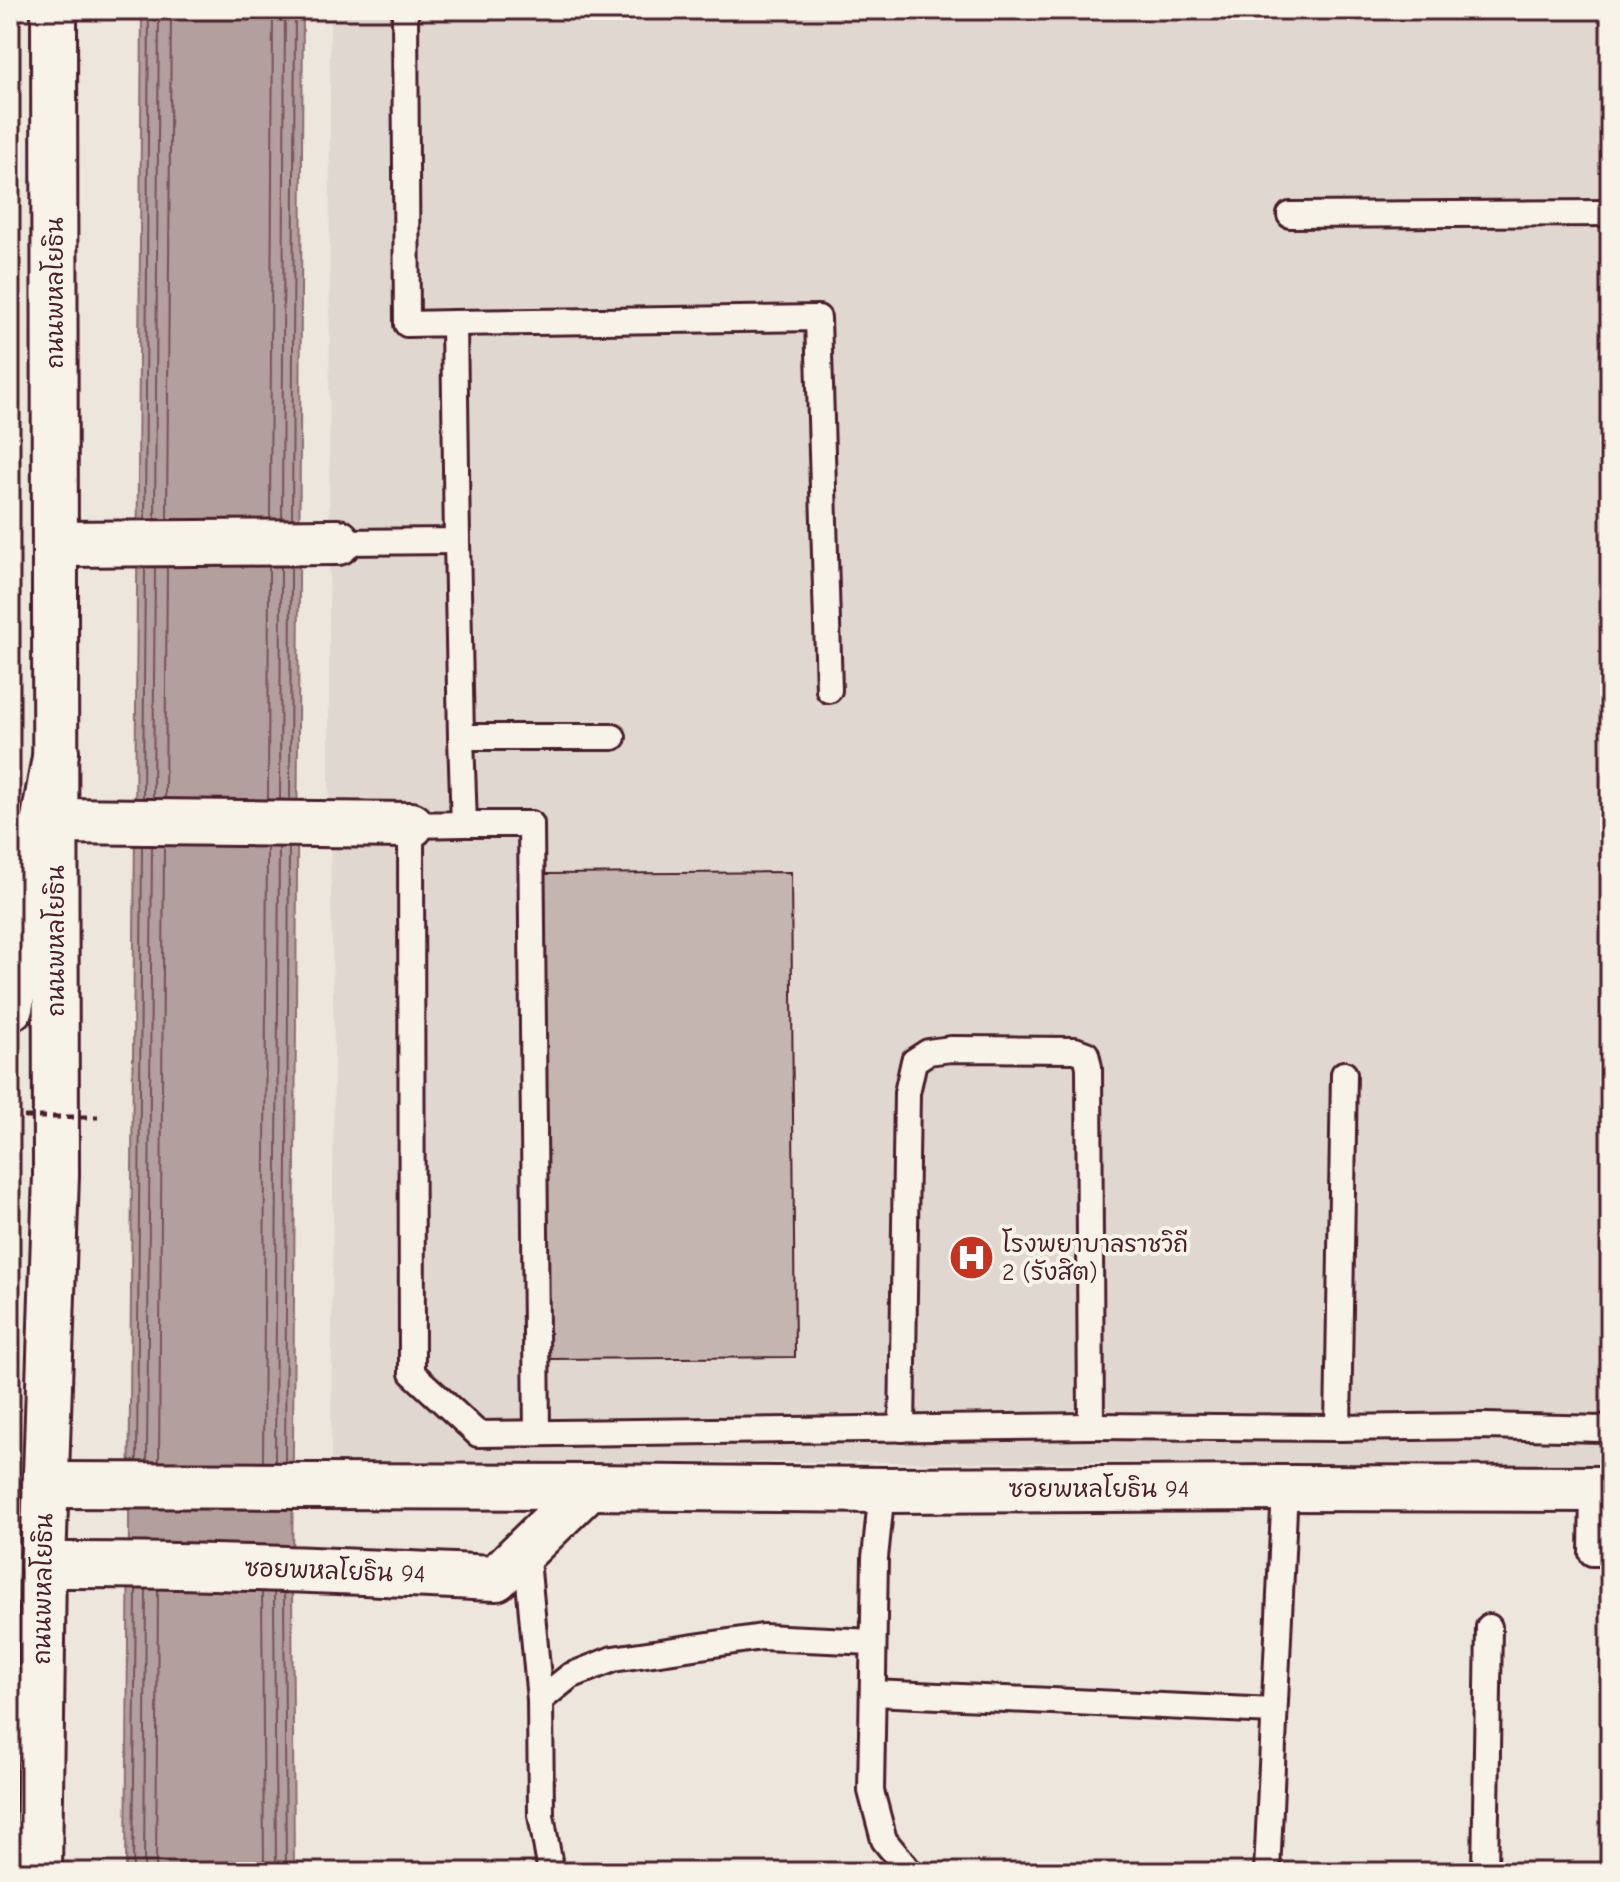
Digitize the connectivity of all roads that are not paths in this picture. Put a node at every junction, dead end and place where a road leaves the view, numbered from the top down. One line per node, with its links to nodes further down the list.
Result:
1 (54, 10): 8 (main road, ถนนพหลโยธิน)
2 (405, 10): 5 (lane)
3 (1610, 213): 4 (lane)
4 (1290, 215)
5 (454, 323): 6 (lane); 9 (lane)
6 (457, 541): 7 (lane); 10 (lane)
7 (338, 542): 8 (main road)
8 (74, 543): 12 (main road, ถนนพหลโยธิน)
9 (829, 690)
10 (461, 737): 11 (lane); 14 (lane)
11 (613, 737)
12 (56, 752): 13 (main road, ถนนพหลโยธิน); 16 (main road)
13 (73, 822): 15 (main road); 23 (main road, ถนนพหลโยธิน)
14 (464, 824): 15 (lane); 22 (lane)
15 (411, 825): 22 (lane)
16 (10, 1008)
17 (1344, 1074): 20 (lane)
18 (1610, 1425): 20 (lane)
19 (1091, 1426): 20 (lane); 21 (lane); 21 (lane)
20 (1338, 1428)
21 (902, 1429): 22 (lane)
22 (537, 1433)
23 (45, 1485): 24 (main road, ซอยพหลโยธิน 94); 30 (main road, ถนนพหลโยธิน)
24 (589, 1487): 27 (main road, ซอยพหลโยธิน 94); 28 (main road, ซอยพหลโยธิน 94)
25 (1285, 1488): 26 (main road, ซอยพหลโยธิน 94); 27 (main road, ซอยพหลโยธิน 94); 35 (lane)
26 (1602, 1489): 29 (lane)
27 (882, 1490): 32 (lane)
28 (526, 1549): 30 (main road, ซอยพหลโยธิน 94); 34 (lane)
29 (1610, 1553)
30 (43, 1565): 36 (main road, ถนนพหลโยธิน)
31 (1489, 1627): 40 (lane)
32 (873, 1642): 33 (lane); 34 (lane)
33 (873, 1693): 35 (lane); 38 (lane)
34 (540, 1700): 37 (lane)
35 (1274, 1711): 39 (lane)
36 (39, 1872)
37 (551, 1872)
38 (910, 1872)
39 (1267, 1872)
40 (1485, 1872)

